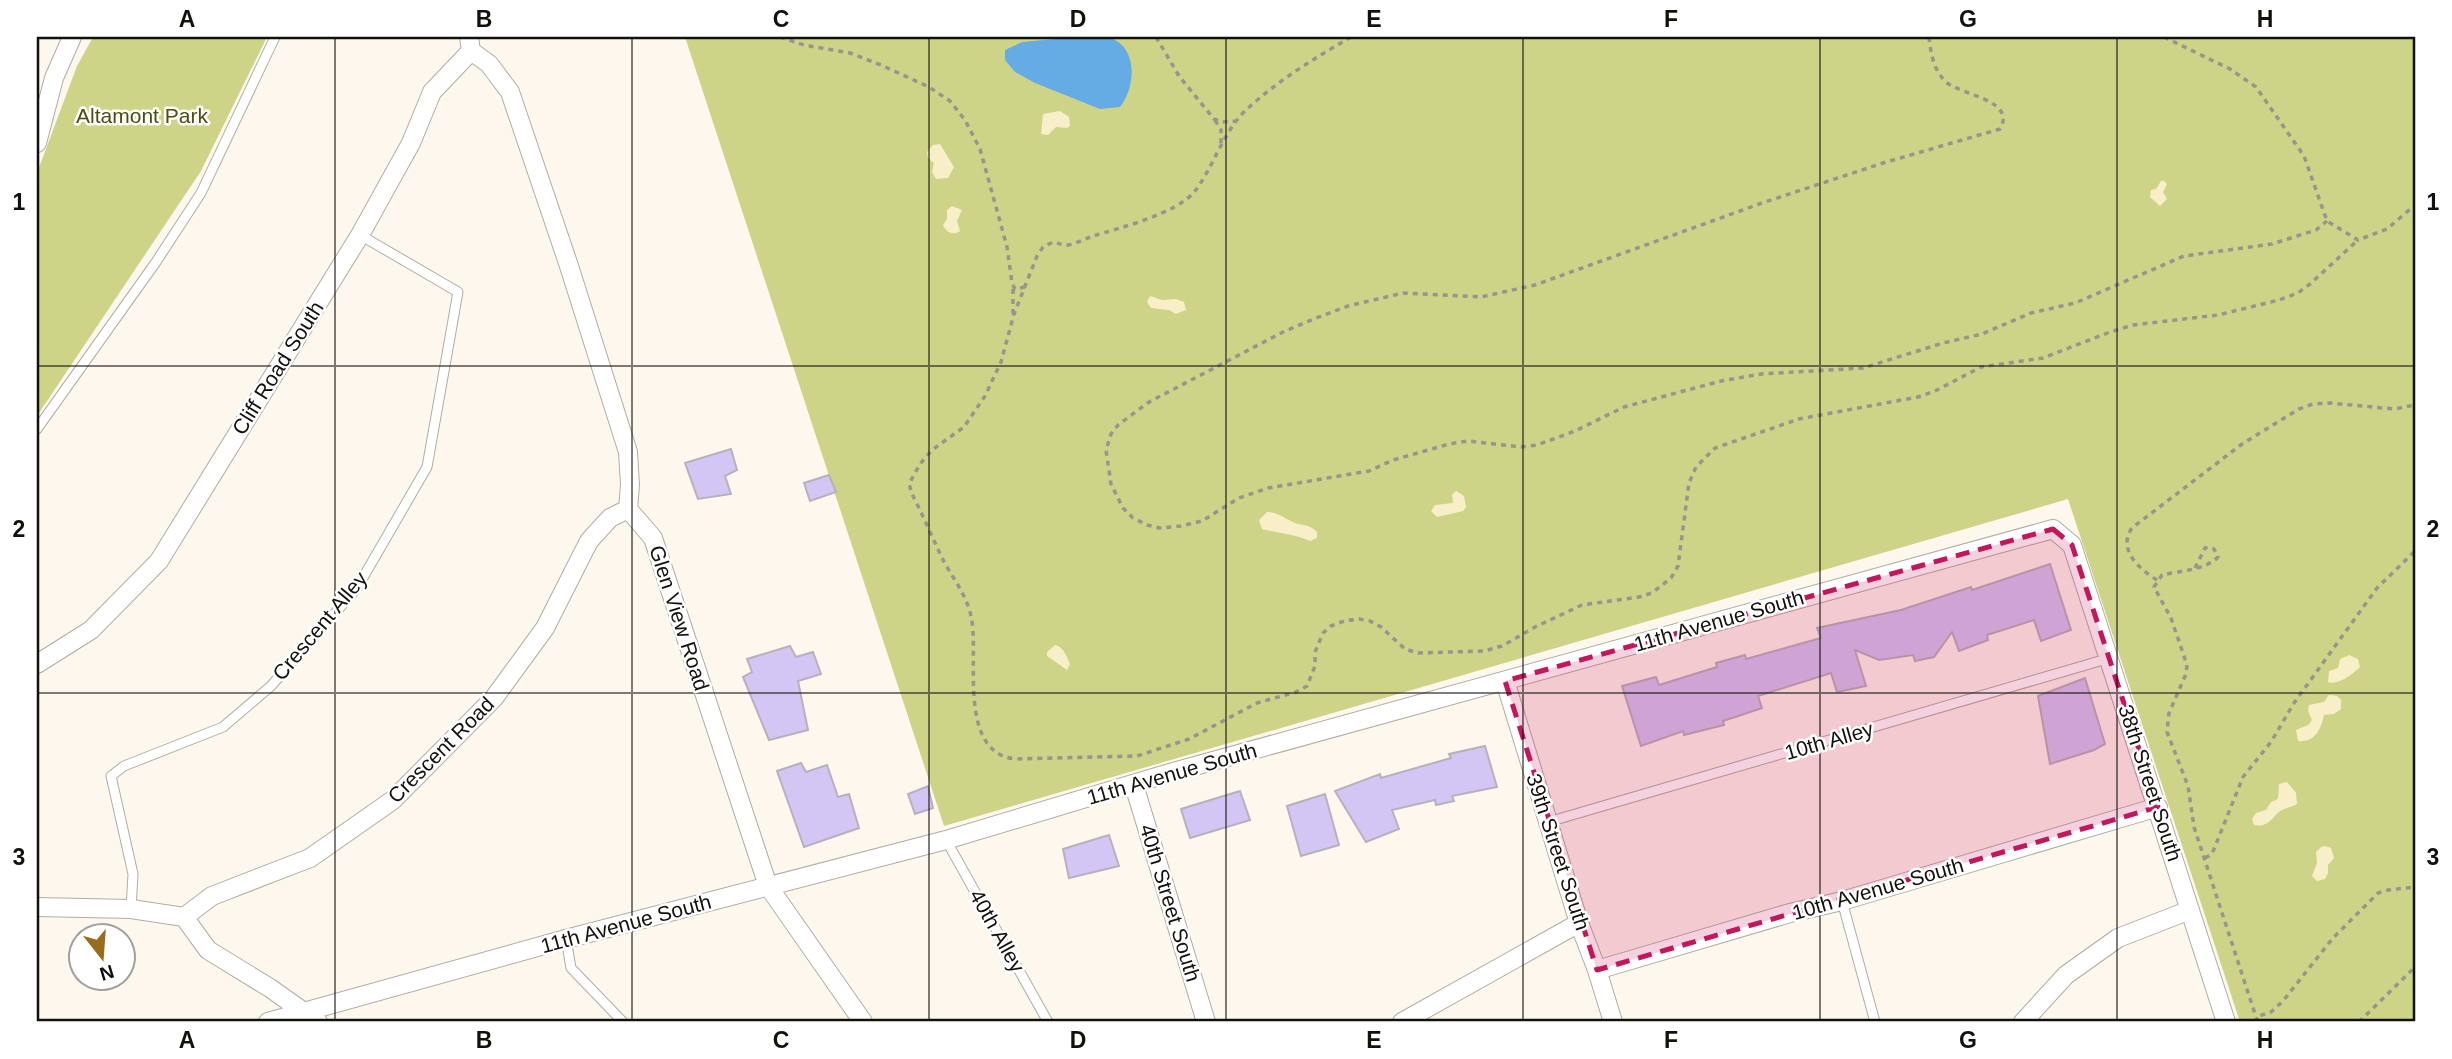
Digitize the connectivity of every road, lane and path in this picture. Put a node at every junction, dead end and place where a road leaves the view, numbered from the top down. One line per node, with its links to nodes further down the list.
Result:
1 (72, 37): 11 (street)
2 (275, 37): 21 (lane)
3 (780, 37): 17 (path)
4 (1156, 37): 9 (path)
5 (1352, 37): 10 (path)
6 (1929, 37): 14 (path)
7 (2164, 37): 14 (path)
8 (470, 44): 15 (street, Cliff Road South); 22 (street)
9 (1214, 119): 10 (path); 12 (path)
10 (1237, 121): 12 (path)
11 (37, 143)
12 (1221, 150): 18 (path)
13 (2415, 205): 16 (path)
14 (2327, 221): 16 (path)
15 (360, 235): 28 (street, Cliff Road South); 39 (lane, Crescent Alley)
16 (2358, 240): 19 (path)
17 (1013, 285): 18 (path); 19 (path)
18 (1025, 287): 19 (path)
19 (1013, 319)
20 (2415, 405): 26 (path)
21 (37, 429)
22 (628, 509): 35 (street, Glen View Road); 41 (street, Crescent Road)
23 (2072, 545): 27 (street, 38th Street South); 29 (street, 11th Avenue South)
24 (2415, 551): 34 (path)
25 (2195, 568): 25 (path); 26 (path)
26 (2157, 580): 34 (path)
27 (2109, 658): 31 (street, 38th Street South); 32 (lane, 10th Alley)
28 (37, 664)
29 (1505, 681): 30 (street, 11th Avenue South); 32 (street, 39th Street South)
30 (1134, 785): 33 (street, 11th Avenue South); 52 (street, 40th Street South)
31 (2158, 807): 37 (street, 10th Avenue South); 40 (street, 38th Street South)
32 (1548, 822): 42 (street, 39th Street South)
33 (946, 840): 35 (street, 11th Avenue South); 51 (lane, 40th Alley)
34 (2204, 858): 47 (path)
35 (768, 887): 43 (street, 11th Avenue South); 50 (street, Glen View Road)
36 (2415, 887): 47 (path)
37 (1842, 901): 45 (street, 10th Avenue South); 55 (lane)
38 (37, 907): 39 (street)
39 (131, 909): 41 (street)
40 (2190, 910): 56 (street); 57 (street, 38th Street South)
41 (184, 917): 46 (street)
42 (1579, 923): 45 (street, 39th Street South); 53 (street)
43 (566, 939): 46 (street, 11th Avenue South); 49 (lane)
44 (2415, 967): 58 (path)
45 (1597, 970): 54 (street, 39th Street South)
46 (311, 1017): 48 (street, 11th Avenue South)
47 (2257, 1020)
48 (268, 1022)
49 (623, 1022)
50 (863, 1022)
51 (1048, 1022)
52 (1206, 1022)
53 (1402, 1022)
54 (1612, 1022)
55 (1875, 1022)
56 (2022, 1022)
57 (2226, 1022)
58 (2359, 1022)

